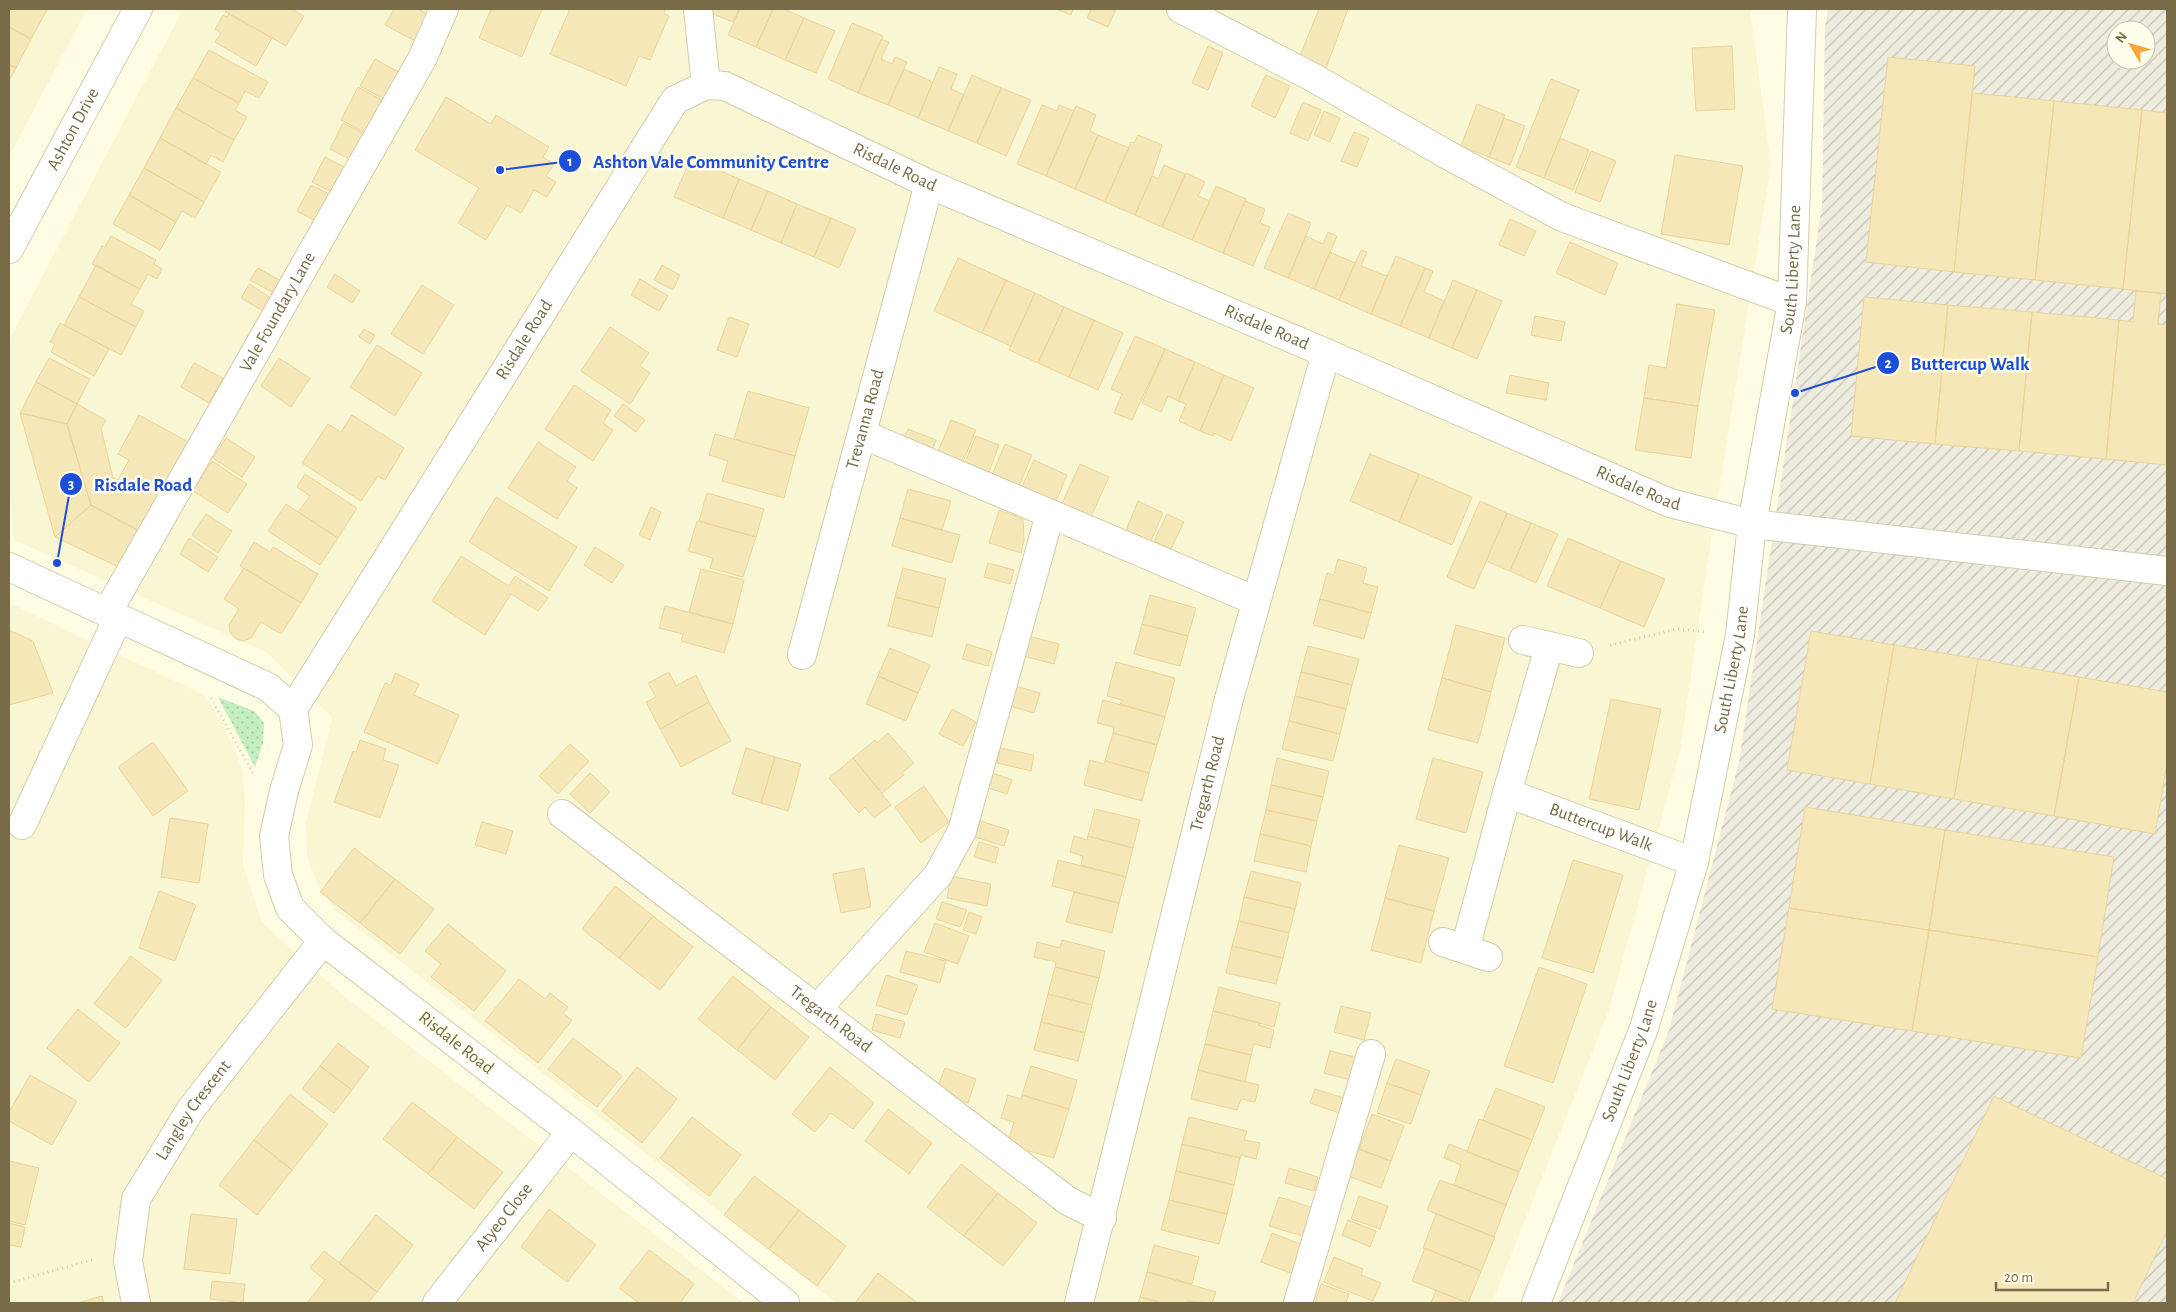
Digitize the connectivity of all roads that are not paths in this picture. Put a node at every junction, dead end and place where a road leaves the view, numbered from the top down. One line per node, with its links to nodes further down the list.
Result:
1 (138, 9): 8 (street, Ashton Drive)
2 (444, 9): 17 (street, Vale Foundary Lane)
3 (698, 9): 6 (street)
4 (1181, 9): 9 (street)
5 (1802, 9): 9 (street, South Liberty Lane)
6 (706, 85): 7 (street, Risdale Road); 22 (street, Risdale Road)
7 (929, 184): 10 (street, Risdale Road); 11 (street, Trevanna Road)
8 (9, 249)
9 (1792, 302): 13 (street, South Liberty Lane)
10 (1326, 353): 13 (street, Risdale Road); 16 (street, Tregarth Road)
11 (862, 434): 12 (street); 21 (street, Trevanna Road)
12 (1050, 514): 16 (street); 29 (street)
13 (1752, 524): 15 (street, Risdale Road); 26 (street, South Liberty Lane)
14 (9, 567): 17 (street)
15 (2167, 571)
16 (1256, 601): 32 (street, Tregarth Road)
17 (112, 616): 22 (street); 25 (street, Vale Foundary Lane)
18 (1523, 640): 19 (street)
19 (1549, 646): 20 (street); 23 (street)
20 (1579, 653)
21 (802, 656)
22 (293, 709): 27 (street, Risdale Road)
23 (1506, 793): 26 (street, Buttercup Walk); 28 (street)
24 (562, 814): 29 (street, Tregarth Road)
25 (22, 825)
26 (1694, 862): 38 (street, South Liberty Lane)
27 (323, 941): 31 (street, Risdale Road); 34 (street, Langley Crescent)
28 (1465, 949)
29 (817, 1009): 32 (street, Tregarth Road)
30 (1371, 1054): 37 (street)
31 (571, 1132): 33 (street, Atyeo Close); 35 (street, Risdale Road)
32 (1102, 1218): 36 (street, Tregarth Road)
33 (443, 1301)
34 (136, 1303)
35 (785, 1303)
36 (1079, 1303)
37 (1298, 1303)
38 (1536, 1303)

